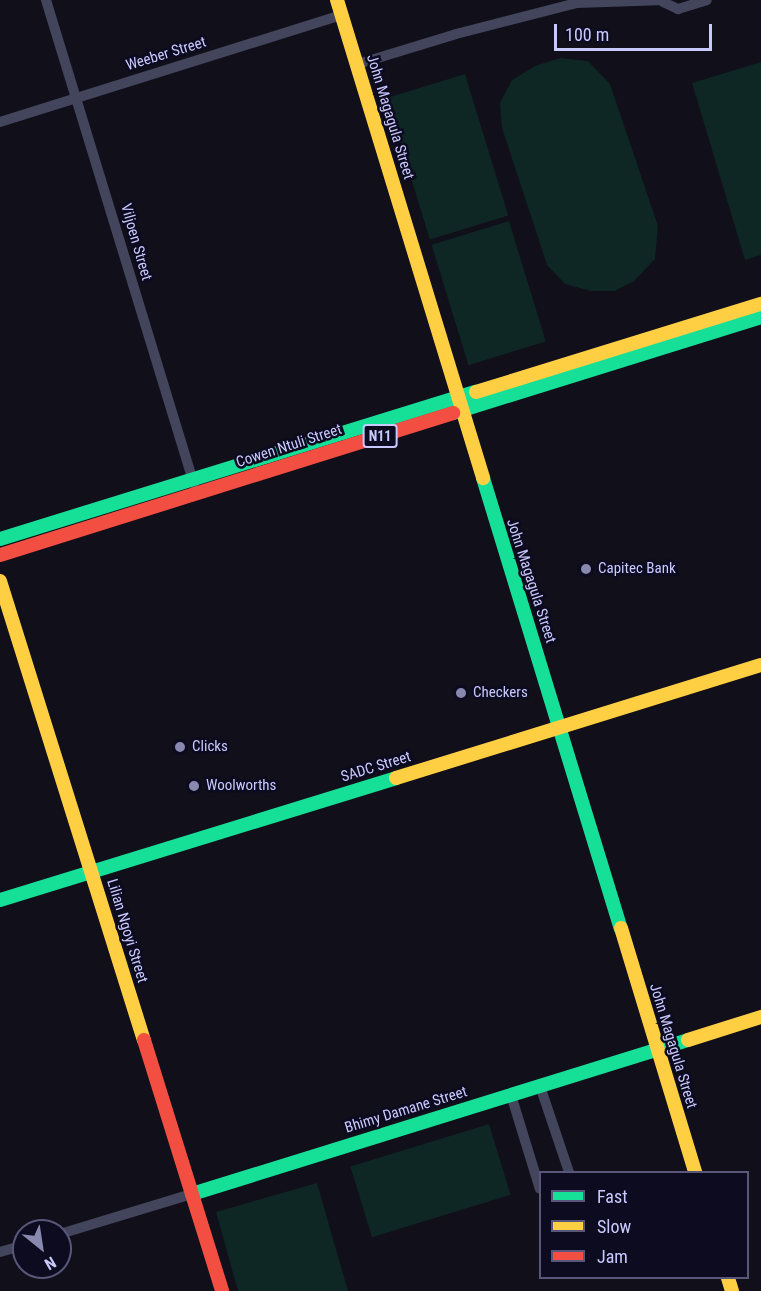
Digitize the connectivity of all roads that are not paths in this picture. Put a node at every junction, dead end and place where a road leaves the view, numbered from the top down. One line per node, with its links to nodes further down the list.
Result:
1 (46, 0): 8 (street, Viljoen Street)
2 (337, 0): 6 (main road, John Magagula Street)
3 (605, 0): 5 (street); 7 (street)
4 (707, 0): 5 (street)
5 (664, 1)
6 (341, 15): 7 (main road, John Magagula Street); 8 (street, Weeber Street)
7 (358, 64): 12 (main road, John Magagula Street)
8 (76, 98): 9 (street, Weeber Street); 13 (street, Viljoen Street)
9 (0, 122)
10 (761, 304): 12 (main road, Cowen Ntuli Street / N11)
11 (761, 317): 12 (main road, Cowen Ntuli Street / N11)
12 (458, 403): 13 (main road, Cowen Ntuli Street / N11); 14 (main road, Cowen Ntuli Street / N11); 19 (main road, John Magagula Street)
13 (193, 478): 14 (street, Viljoen Street); 15 (main road, Cowen Ntuli Street / N11)
14 (197, 493): 16 (main road, Cowen Ntuli Street / N11)
15 (0, 539)
16 (0, 555)
17 (0, 581): 20 (main road, Lilian Ngoyi Street)
18 (761, 665): 19 (main road, SADC Street)
19 (560, 727): 20 (main road, SADC Street); 23 (main road, John Magagula Street)
20 (92, 872): 21 (main road, SADC Street); 29 (main road, Lilian Ngoyi Street)
21 (0, 900)
22 (761, 1017): 23 (main road, Bhimy Damane Street)
23 (656, 1050): 24 (main road, Bhimy Damane Street); 27 (main road, John Magagula Street)
24 (540, 1086): 25 (main road, Bhimy Damane Street); 26 (street)
25 (511, 1095): 28 (street); 29 (main road, Bhimy Damane Street)
26 (568, 1171)
27 (694, 1171)
28 (539, 1186)
29 (192, 1194): 30 (street, Bhimy Damane Street); 31 (main road, Lilian Ngoyi Street)
30 (72, 1230)
31 (222, 1291)

